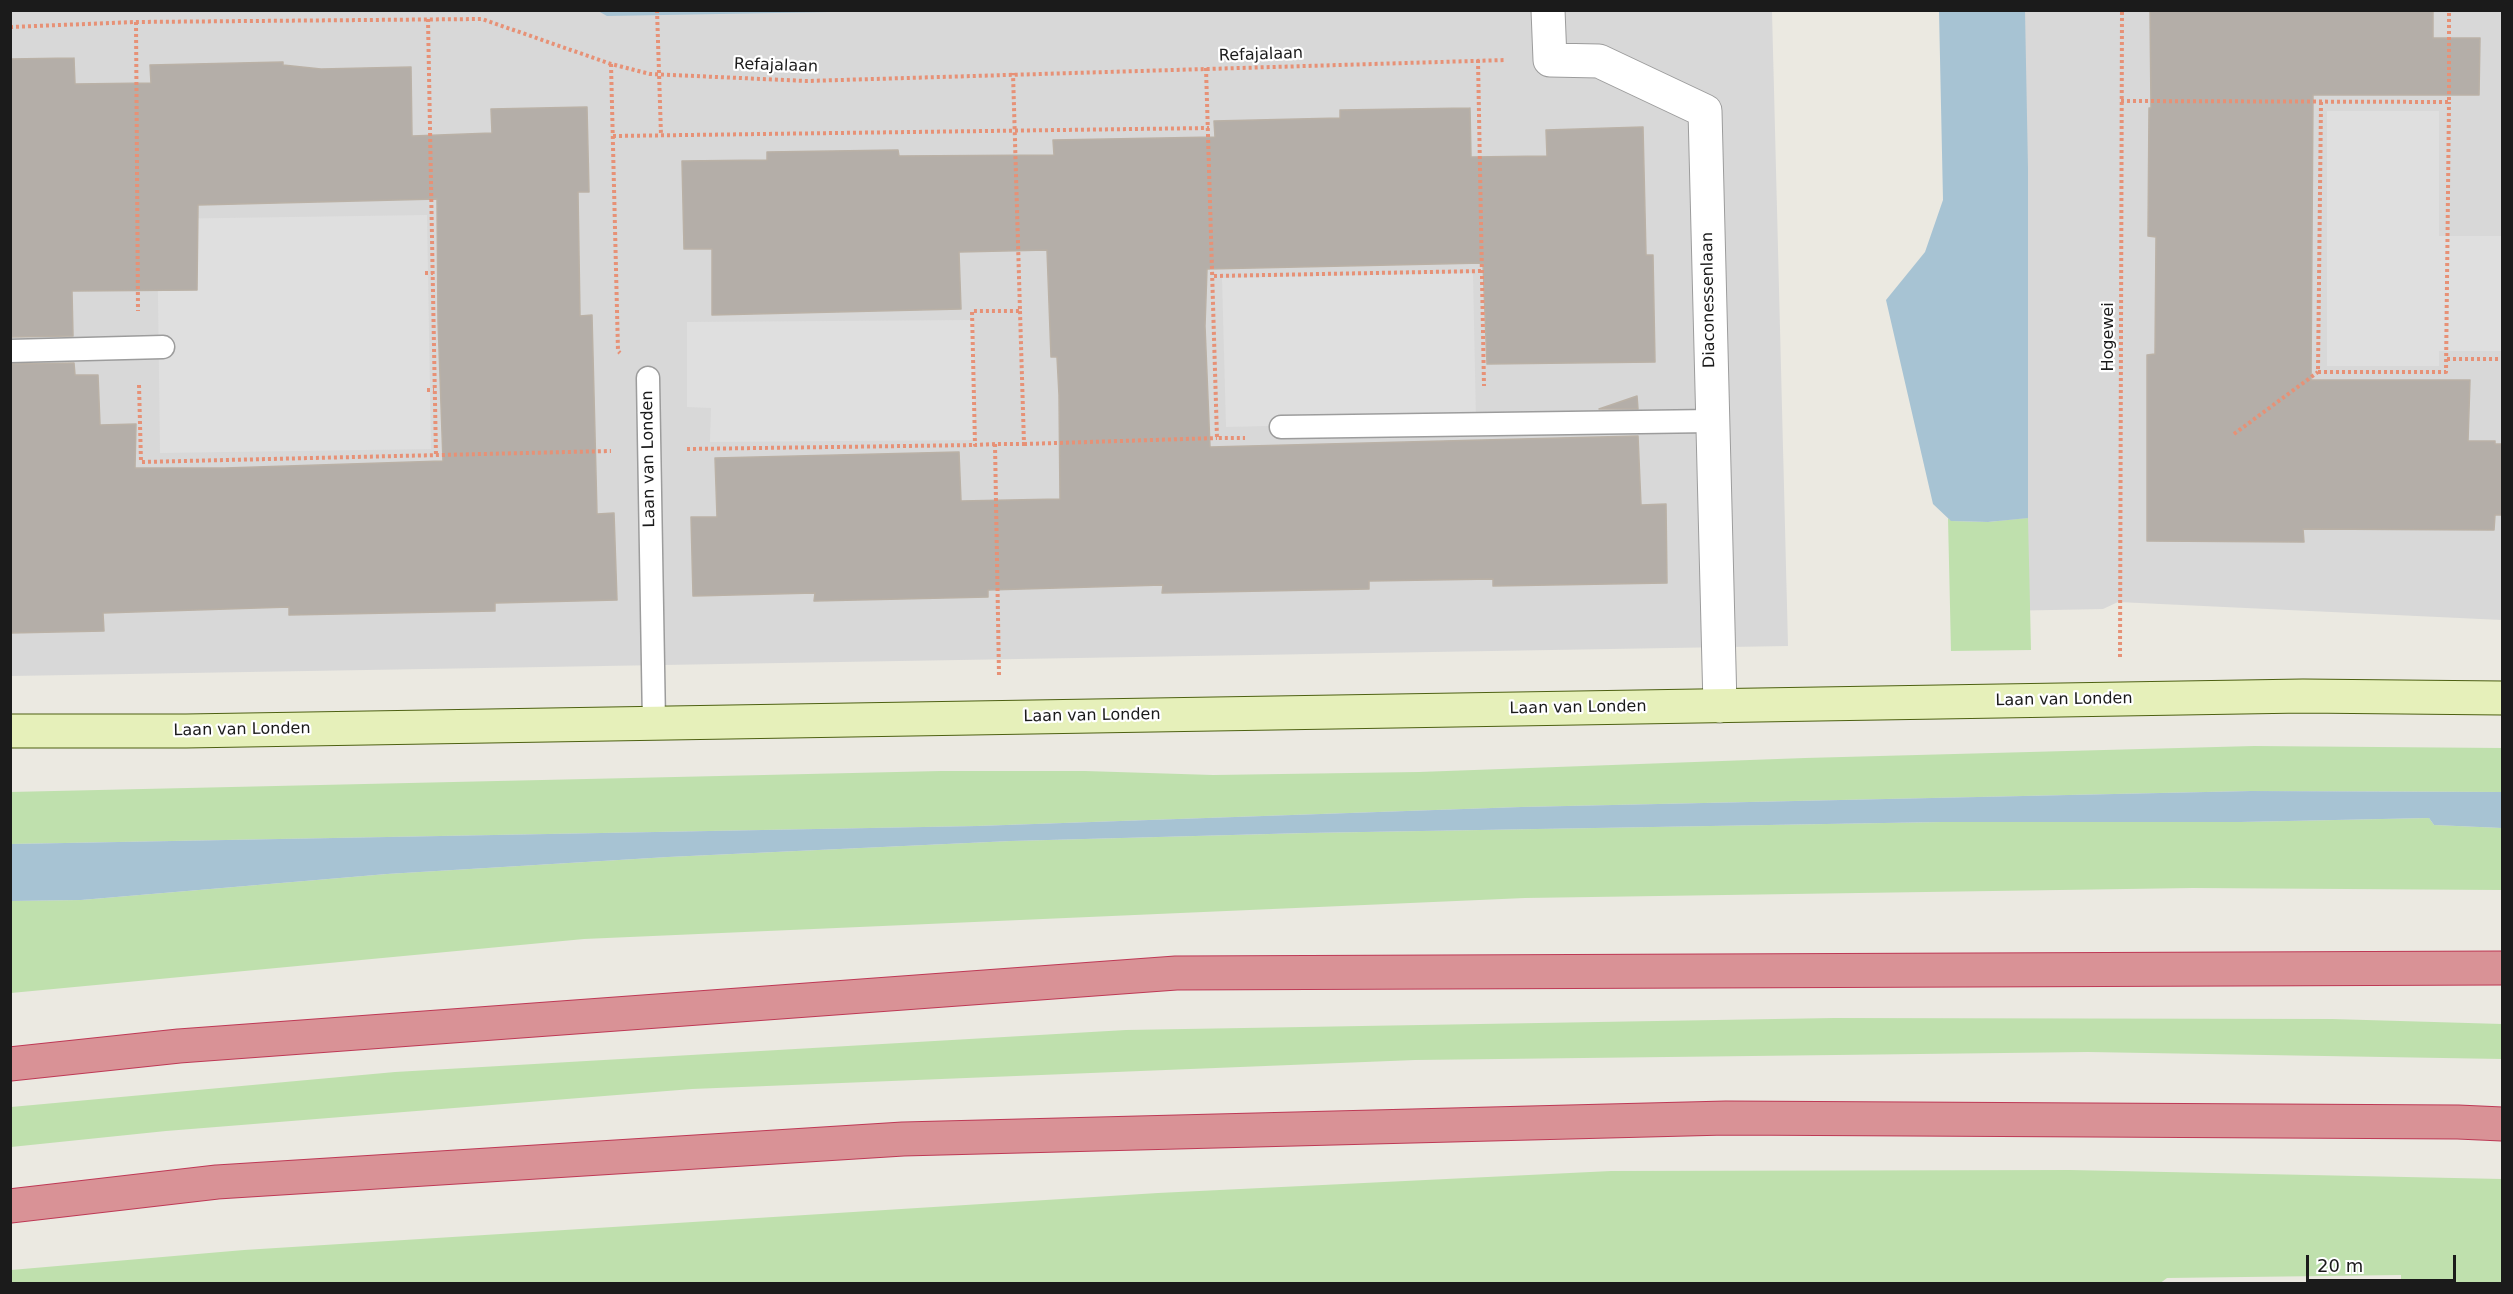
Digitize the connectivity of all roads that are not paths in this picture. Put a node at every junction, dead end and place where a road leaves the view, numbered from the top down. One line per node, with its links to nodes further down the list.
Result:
1 (1548, 10): 5 (street, Diaconessenlaan)
2 (163, 347): 3 (lane)
3 (10, 351)
4 (648, 378): 9 (lane, Laan van Londen)
5 (1712, 421): 6 (lane); 8 (street, Diaconessenlaan)
6 (1281, 427)
7 (2502, 698): 8 (street, Laan van Londen)
8 (1720, 706): 9 (street, Laan van Londen)
9 (654, 723): 10 (street, Laan van Londen)
10 (10, 730)
11 (2502, 968): 12 (highway)
12 (10, 1064)
13 (2502, 1124): 14 (highway)
14 (10, 1206)

